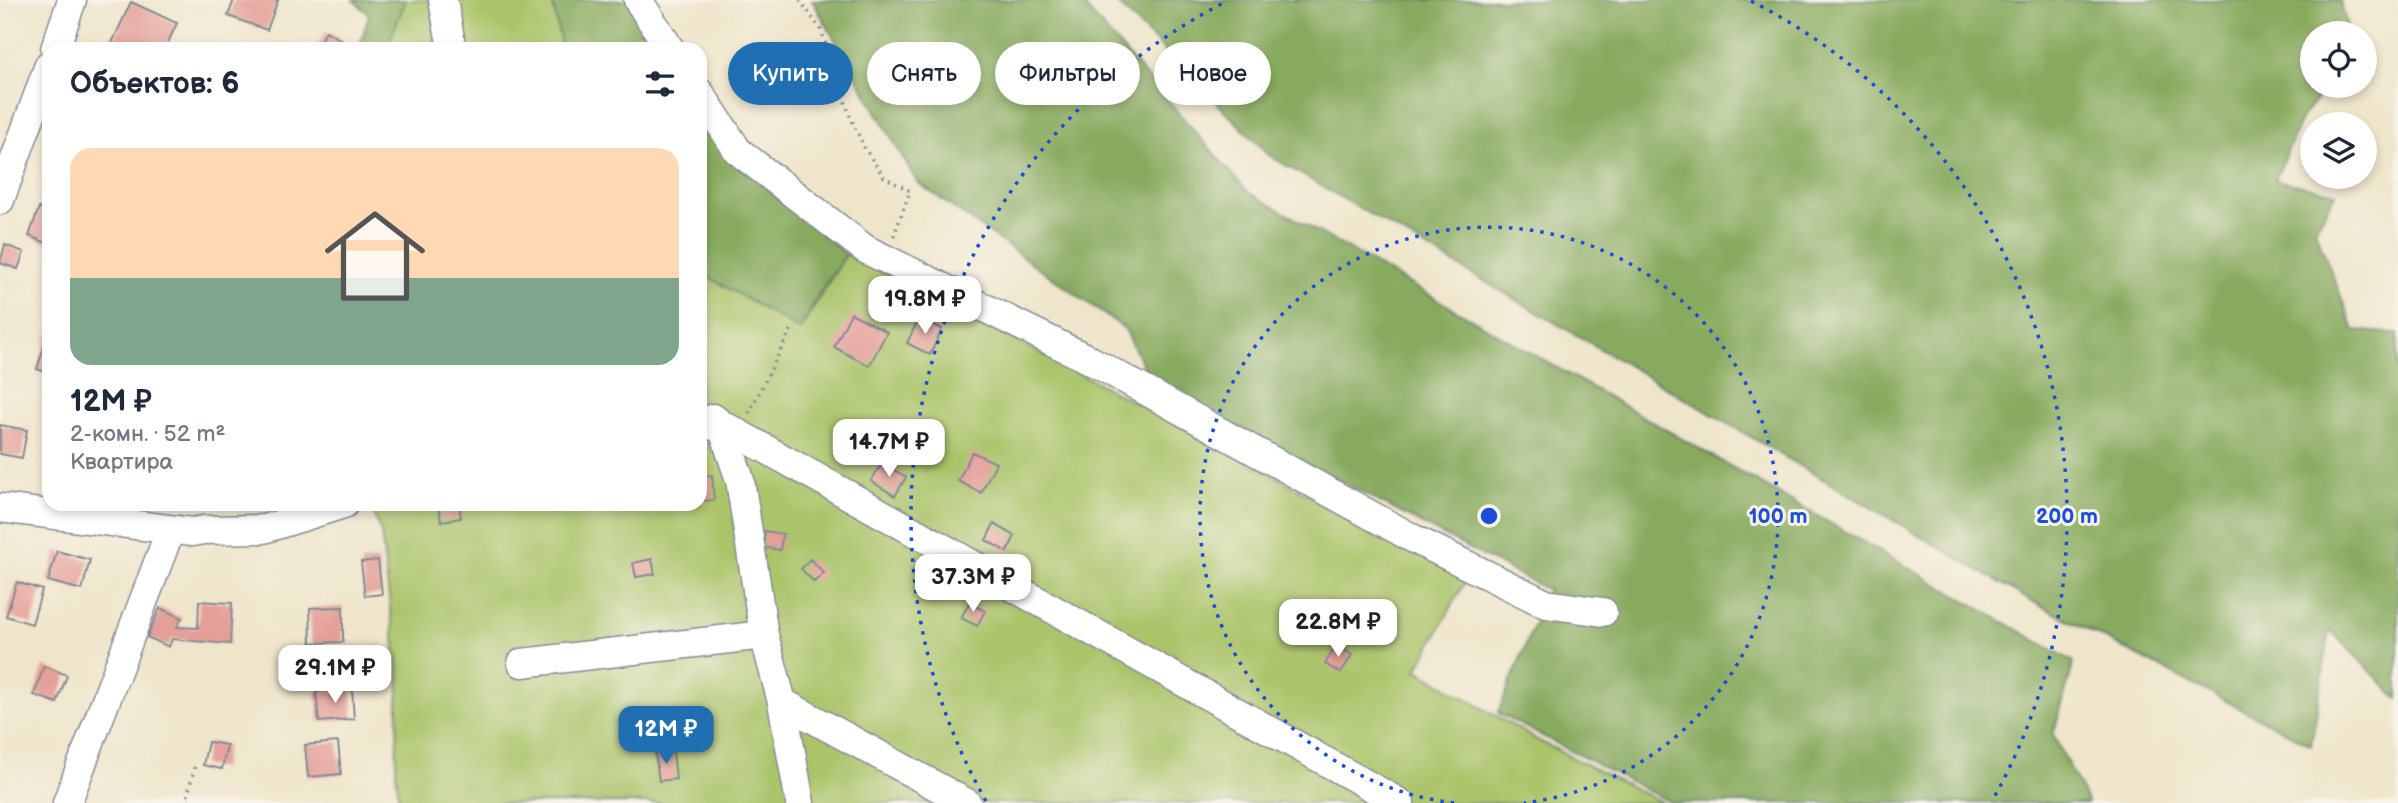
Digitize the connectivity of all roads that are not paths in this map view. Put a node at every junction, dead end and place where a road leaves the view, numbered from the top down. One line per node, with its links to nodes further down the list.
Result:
1 (72, 0): 4 (street)
2 (443, 0): 5 (street)
3 (638, 0): 6 (street)
4 (57, 42)
5 (451, 42)
6 (665, 42)
7 (42, 80): 9 (street)
8 (707, 104): 16 (street)
9 (7, 154): 10 (street)
10 (0, 200)
11 (715, 423): 17 (street); 23 (street)
12 (0, 508): 15 (street)
13 (321, 511): 14 (street)
14 (205, 517): 15 (street)
15 (170, 531): 20 (street)
16 (1603, 612)
17 (764, 635): 18 (street); 19 (street)
18 (522, 663)
19 (782, 702): 21 (street); 22 (street)
20 (67, 803)
21 (800, 803)
22 (967, 803)
23 (1399, 803)

